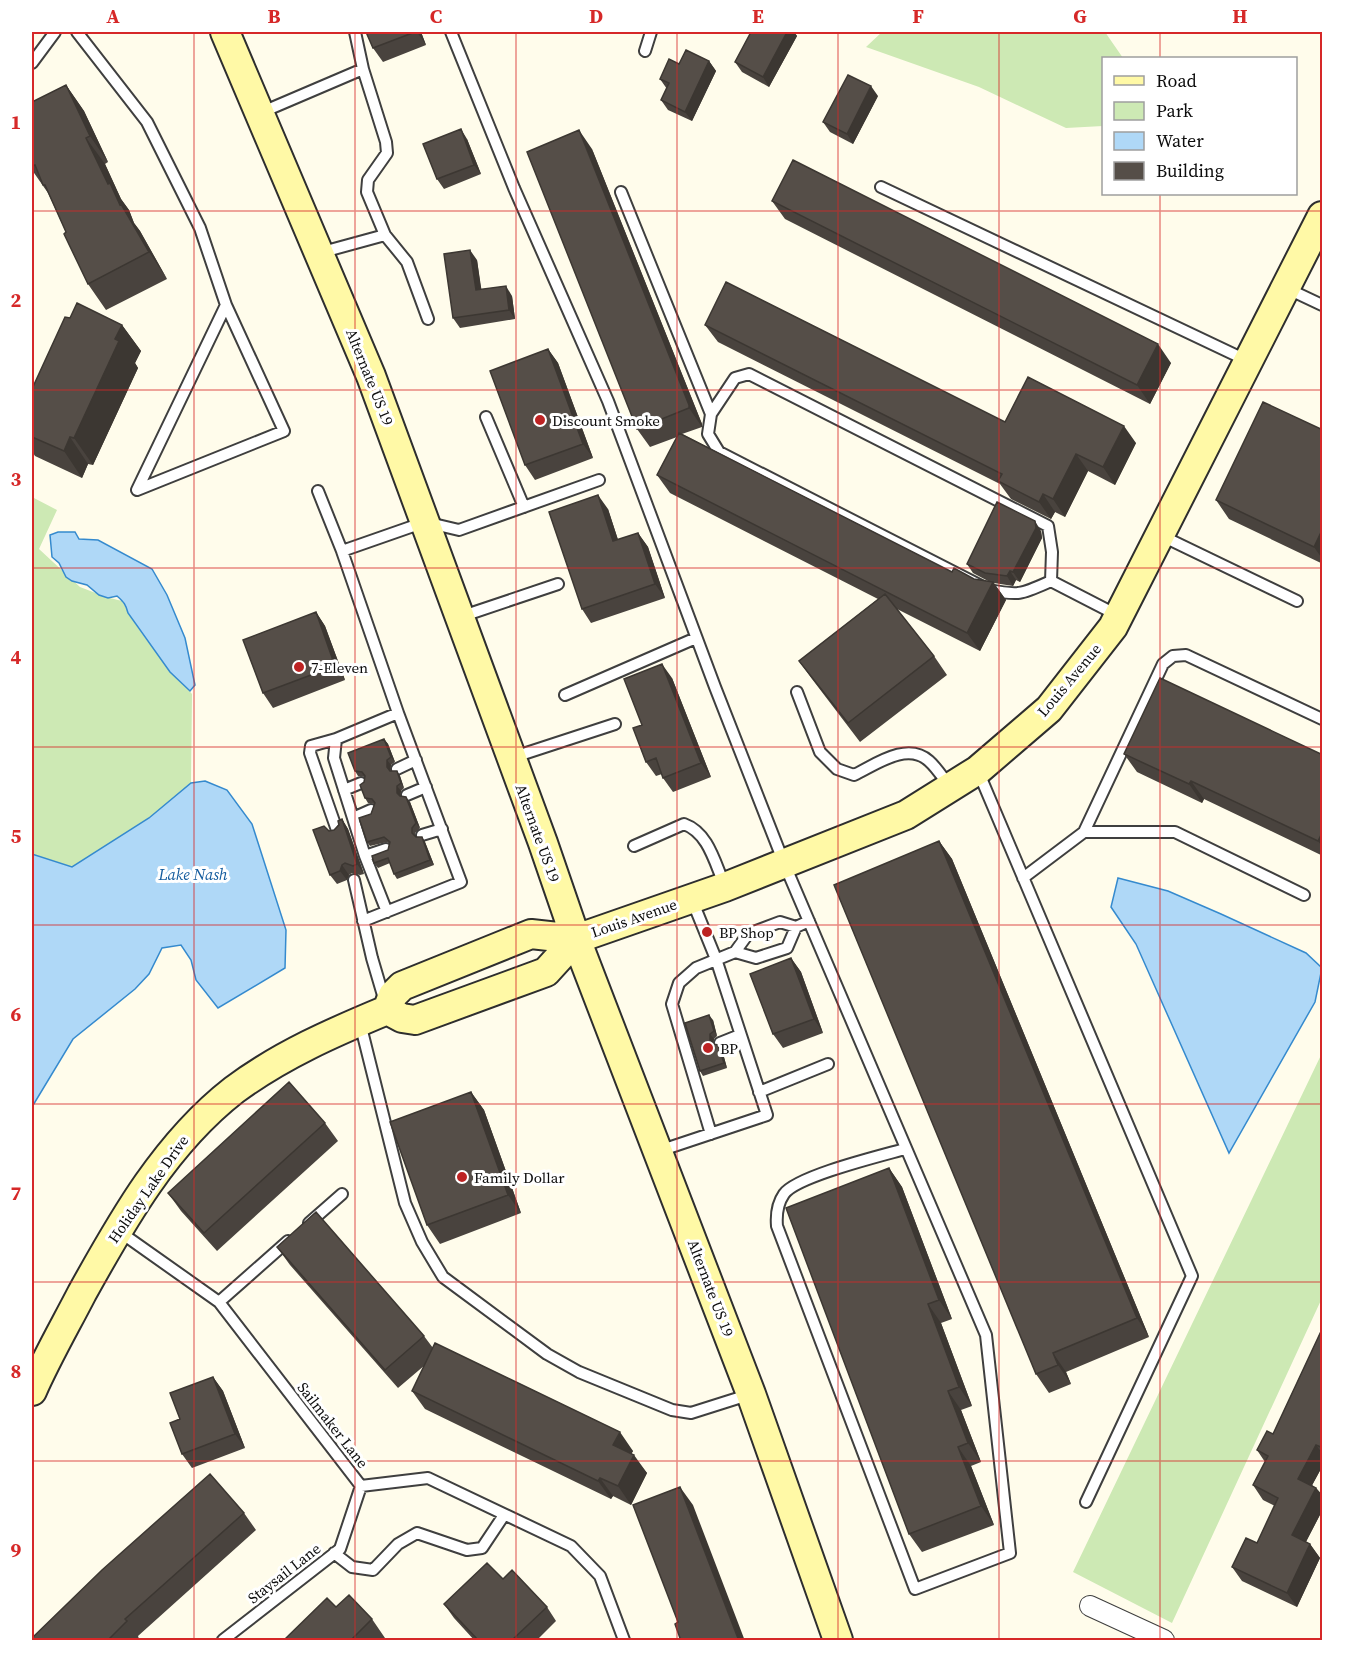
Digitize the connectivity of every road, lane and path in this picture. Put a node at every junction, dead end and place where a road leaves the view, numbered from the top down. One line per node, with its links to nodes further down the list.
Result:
1 (55, 32): 8 (lane)
2 (77, 32): 17 (lane)
3 (225, 32): 10 (street, Alternate US 19)
4 (355, 32): 9 (lane)
5 (451, 32): 34 (lane)
6 (651, 32): 7 (lane)
7 (645, 51)
8 (32, 63)
9 (363, 69): 10 (lane); 14 (lane)
10 (259, 113): 15 (street, Alternate US 19)
11 (881, 187): 20 (lane)
12 (621, 192): 21 (lane)
13 (1323, 216): 16 (street, Louis Avenue)
14 (384, 235): 15 (lane); 19 (lane)
15 (319, 253): 26 (street, Alternate US 19)
16 (1286, 288): 18 (lane); 20 (street, Louis Avenue)
17 (226, 305): 17 (lane)
18 (1323, 305)
19 (428, 319)
20 (1248, 361): 27 (street, Louis Avenue)
21 (711, 414): 29 (lane); 29 (lane)
22 (486, 417): 25 (lane)
23 (599, 480): 25 (lane)
24 (318, 491): 28 (lane)
25 (524, 507): 26 (lane)
26 (424, 522): 28 (lane); 33 (street, Alternate US 19)
27 (1160, 535): 31 (lane); 32 (street, Louis Avenue)
28 (342, 551): 37 (lane)
29 (1051, 581): 32 (lane)
30 (558, 584): 33 (lane)
31 (1297, 602)
32 (1119, 616): 44 (street, Louis Avenue)
33 (460, 617): 41 (street, Alternate US 19)
34 (696, 638): 36 (lane); 59 (lane)
35 (797, 692): 47 (lane)
36 (565, 695)
37 (398, 713): 40 (lane); 42 (lane)
38 (1323, 719): 53 (lane)
39 (615, 724): 41 (lane)
40 (336, 739): 48 (lane); 54 (lane)
41 (510, 758): 69 (street, Alternate US 19)
42 (416, 760): 43 (lane); 46 (lane)
43 (397, 769)
44 (978, 770): 47 (street, Louis Avenue); 60 (lane)
45 (361, 783): 48 (lane)
46 (426, 787): 49 (lane); 52 (lane)
47 (950, 787): 59 (street, Louis Avenue)
48 (344, 790): 51 (lane)
49 (407, 795)
50 (371, 810): 51 (lane)
51 (353, 818): 58 (lane)
52 (442, 829): 55 (lane); 65 (lane)
53 (1084, 832): 60 (lane); 63 (lane)
54 (338, 833)
55 (422, 835)
56 (634, 846): 62 (lane)
57 (386, 849): 58 (lane)
58 (365, 856): 65 (lane)
59 (784, 863): 62 (street, Louis Avenue); 67 (lane)
60 (1023, 878): 87 (lane)
61 (354, 880): 66 (lane)
62 (725, 887): 64 (street, Louis Avenue)
63 (1304, 895)
64 (692, 898): 69 (street, Louis Avenue); 71 (lane)
65 (387, 912): 66 (lane)
66 (363, 921): 72 (lane)
67 (809, 921): 68 (lane); 79 (lane)
68 (796, 927): 70 (lane); 70 (lane)
69 (576, 939): 72 (street); 72 (street); 80 (street, Alternate US 19)
70 (735, 952): 71 (lane)
71 (716, 959): 74 (lane); 78 (lane)
72 (387, 1010): 73 (street, Holiday Lake Drive)
73 (359, 1021): 82 (street, Holiday Lake Drive); 85 (lane)
74 (740, 1035): 75 (lane); 77 (lane)
75 (720, 1043)
76 (828, 1064): 77 (lane)
77 (759, 1092): 78 (lane)
78 (711, 1134): 80 (lane)
79 (905, 1149): 79 (lane)
80 (659, 1152): 85 (street, Alternate US 19)
81 (342, 1194): 83 (lane)
82 (117, 1230): 83 (lane, Sailmaker Lane); 84 (street, Holiday Lake Drive)
83 (219, 1302): 86 (lane, Sailmaker Lane)
84 (35, 1373)
85 (751, 1394): 93 (street, Alternate US 19)
86 (362, 1486): 88 (lane, Sailmaker Lane); 89 (lane, Staysail Lane)
87 (1086, 1502)
88 (504, 1515): 89 (lane); 92 (lane, Sailmaker Lane)
89 (334, 1553): 91 (lane, Staysail Lane)
90 (1090, 1606): 94 (street)
91 (223, 1641)
92 (624, 1641)
93 (838, 1641)
94 (1164, 1641)

